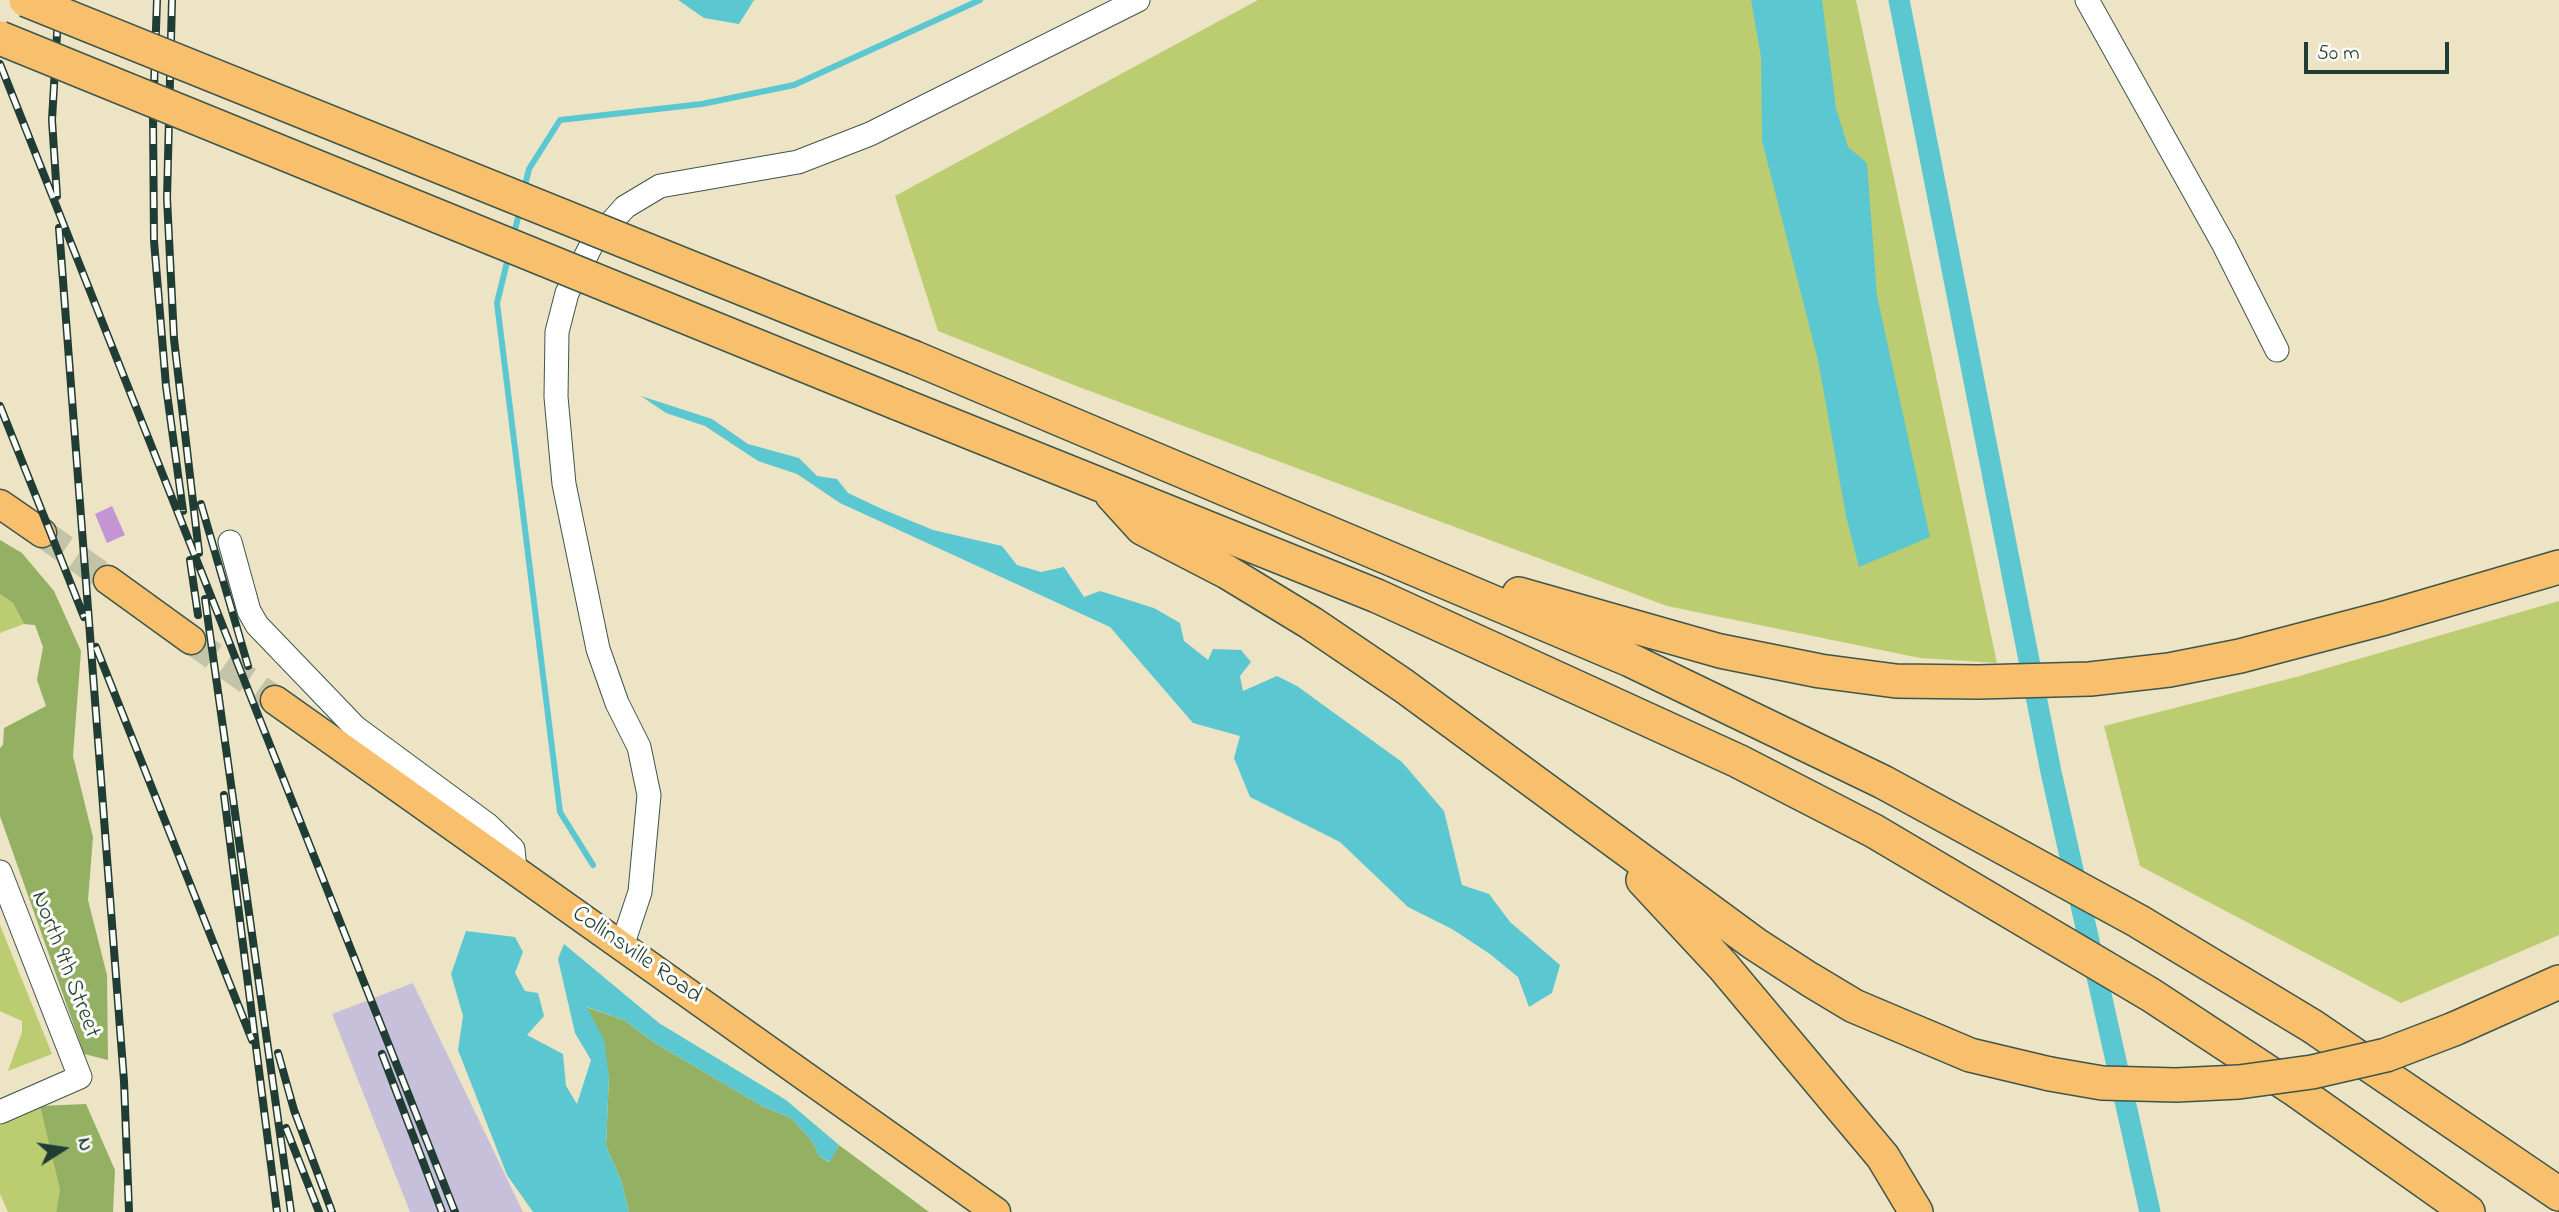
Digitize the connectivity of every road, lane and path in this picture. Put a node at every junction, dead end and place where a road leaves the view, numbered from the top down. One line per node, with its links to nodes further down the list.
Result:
1 (26, 0): 12 (highway, bridge)
2 (1138, 0): 18 (street)
3 (2087, 0): 5 (street)
4 (0, 38): 6 (highway, bridge)
5 (2277, 350)
6 (1108, 490): 15 (highway); 24 (highway)
7 (0, 504): 8 (main road)
8 (42, 533)
9 (230, 542): 16 (street)
10 (2559, 567): 12 (highway)
11 (108, 580): 13 (main road)
12 (1461, 589): 21 (highway)
13 (191, 640)
14 (275, 700): 16 (main road, Collinsville Road)
15 (1590, 822): 19 (highway, bridge); 23 (highway)
16 (514, 870): 18 (main road, Collinsville Road)
17 (0, 872): 20 (street, North 9th Street)
18 (622, 946): 22 (main road, Collinsville Road)
19 (2559, 982)
20 (0, 1112)
21 (2559, 1194)
22 (996, 1212)
23 (1916, 1212)
24 (2468, 1212)

